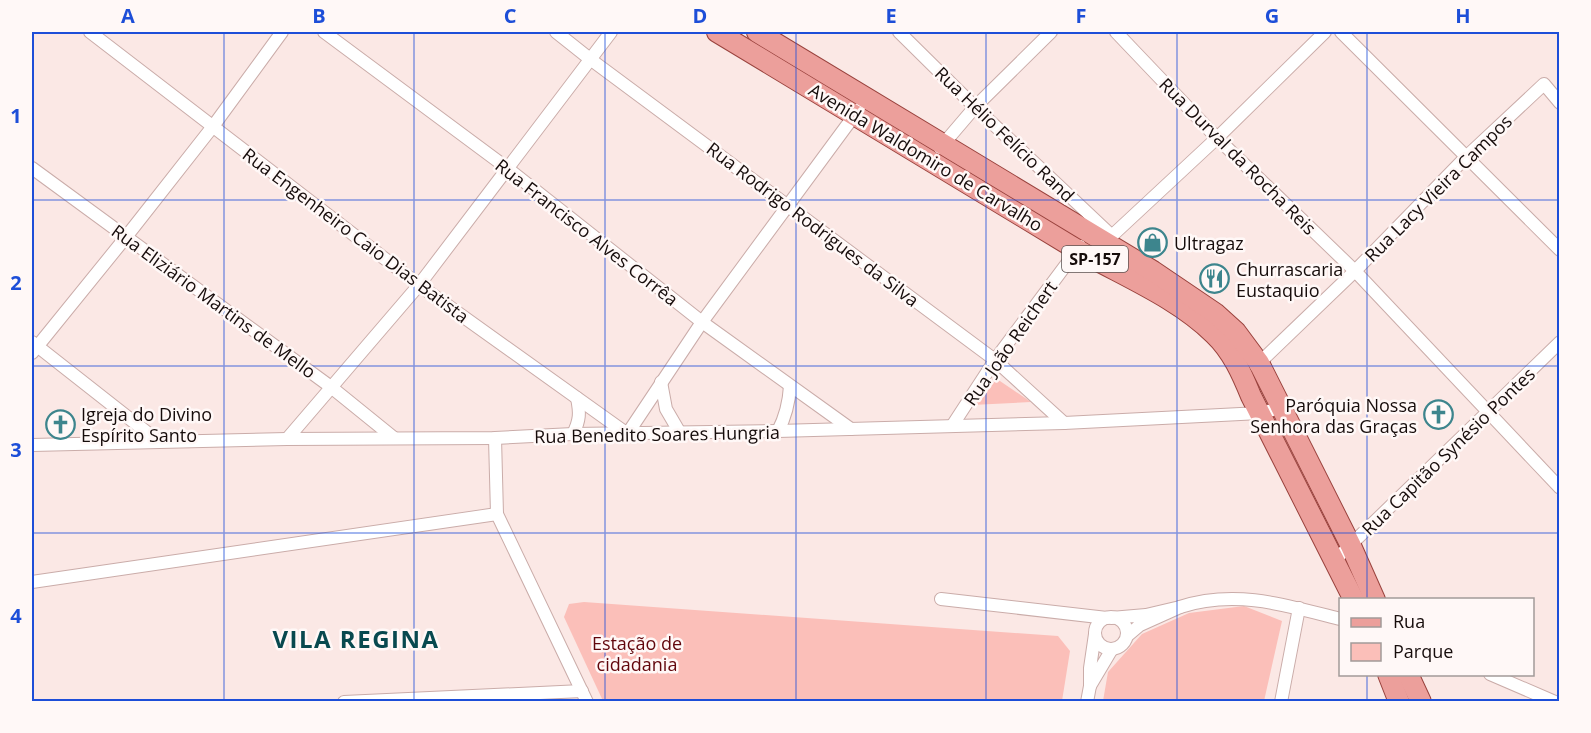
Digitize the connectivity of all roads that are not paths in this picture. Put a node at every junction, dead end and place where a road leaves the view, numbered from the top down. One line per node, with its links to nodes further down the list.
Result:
1 (90, 32): 18 (street, Rua Engenheiro Caio Dias Batista)
2 (282, 32): 18 (street)
3 (324, 32): 24 (street, Rua Francisco Alves Corrêa)
4 (556, 32): 14 (street, Rua Rodrigo Rodrigues da Silva)
5 (611, 32): 14 (street)
6 (717, 32): 13 (main road, Avenida Waldomiro de Carvalho / SP-157)
7 (899, 32): 17 (street, Rua Hélio Felício Rand)
8 (1051, 32): 17 (street)
9 (1116, 32): 19 (street, Rua Durval da Rocha Reis)
10 (1325, 32): 19 (street, Rua João Reichert)
11 (1341, 32): 21 (street)
12 (769, 34): 13 (street); 16 (main road, Avenida Waldomiro de Carvalho / SP-157)
13 (756, 55): 16 (main road, Avenida Waldomiro de Carvalho / SP-157)
14 (590, 59): 24 (street); 25 (street, Rua Rodrigo Rodrigues da Silva)
15 (1560, 103): 21 (street, Rua Lacy Vieira Campos)
16 (861, 106): 20 (main road, Avenida Waldomiro de Carvalho / SP-157); 22 (main road, Avenida Waldomiro de Carvalho / SP-157); 25 (street)
17 (975, 107): 20 (street); 27 (street, Rua Hélio Felício Rand)
18 (214, 125): 26 (street); 31 (street, Rua Engenheiro Caio Dias Batista)
19 (1217, 138): 27 (street, Rua João Reichert); 30 (street, Rua Durval da Rocha Reis)
20 (943, 144): 22 (street); 27 (main road, Avenida Waldomiro de Carvalho / SP-157)
21 (1466, 157): 28 (street); 30 (street, Rua Lacy Vieira Campos)
22 (931, 160): 29 (main road, Avenida Waldomiro de Carvalho / SP-157)
23 (32, 168): 26 (street, Rua Eliziário Martins de Mello)
24 (507, 168): 31 (street); 32 (street, Rua Francisco Alves Corrêa)
25 (788, 205): 32 (street); 35 (street, Rua Rodrigo Rodrigues da Silva)
26 (126, 237): 34 (street); 40 (street, Rua Eliziário Martins de Mello)
27 (1102, 237): 29 (street, Rua João Reichert); 36 (main road, Avenida Waldomiro de Carvalho / SP-157)
28 (1560, 250)
29 (1084, 253): 35 (street, Rua João Reichert); 37 (main road, Avenida Waldomiro de Carvalho / SP-157)
30 (1355, 271): 36 (street, Rua Lacy Vieira Campos); 44 (street, Rua Durval da Rocha Reis)
31 (419, 285): 40 (street); 41 (street, Rua Engenheiro Caio Dias Batista)
32 (702, 322): 38 (street); 39 (street, Rua Francisco Alves Corrêa)
33 (1560, 342): 44 (street, Rua Capitão Synésio Pontes)
34 (34, 347): 55 (street)
35 (995, 360): 45 (street, Rua Rodrigo Rodrigues da Silva); 46 (street, Rua João Reichert)
36 (1259, 363): 37 (street, Rua Lacy Vieira Campos); 42 (main road, Avenida Waldomiro de Carvalho / SP-157)
37 (1244, 376): 43 (main road, Avenida Waldomiro de Carvalho / SP-157)
38 (661, 382): 49 (street); 50 (street)
39 (790, 386): 47 (street, Rua Francisco Alves Corrêa); 48 (street)
40 (331, 387): 52 (street, Rua Eliziário Martins de Mello); 54 (street)
41 (577, 398): 49 (street, Rua Engenheiro Caio Dias Batista); 51 (street)
42 (1281, 408): 43 (street, Rua Benedito Soares Hungria); 59 (main road, Avenida Waldomiro de Carvalho / SP-157)
43 (1260, 413): 45 (street, Rua Benedito Soares Hungria); 60 (main road, Avenida Waldomiro de Carvalho / SP-157)
44 (1488, 413): 57 (street, Rua Durval da Rocha Reis); 59 (street, Rua Capitão Synésio Pontes)
45 (1064, 423): 46 (street, Rua Benedito Soares Hungria)
46 (952, 426): 47 (street, Rua Benedito Soares Hungria)
47 (850, 429): 48 (street, Rua Benedito Soares Hungria)
48 (778, 431): 50 (street, Rua Benedito Soares Hungria)
49 (627, 433): 50 (street, Rua Benedito Soares Hungria); 51 (street, Rua Benedito Soares Hungria)
50 (680, 433)
51 (573, 434): 53 (street, Rua Benedito Soares Hungria)
52 (394, 438): 53 (street, Rua Benedito Soares Hungria); 54 (street, Rua Benedito Soares Hungria)
53 (495, 438): 58 (street)
54 (286, 439): 55 (street, Rua Benedito Soares Hungria)
55 (158, 441): 56 (street, Rua Benedito Soares Hungria)
56 (32, 445)
57 (1560, 488)
58 (497, 514): 61 (street); 76 (street)
59 (1351, 546): 60 (street, Rua Capitão Synésio Pontes); 63 (main road, Avenida Waldomiro de Carvalho / SP-157)
60 (1335, 560): 62 (main road, Avenida Waldomiro de Carvalho / SP-157)
61 (32, 582)
62 (1353, 598)
63 (1374, 598)
64 (941, 599): 67 (street)
65 (1180, 607): 66 (street); 67 (street); 70 (street)
66 (1299, 608): 68 (street); 80 (street)
67 (1109, 618): 69 (street); 70 (street)
68 (1339, 618)
69 (1095, 633): 71 (street); 75 (street)
70 (1127, 636): 71 (street)
71 (1112, 649): 75 (street)
72 (1388, 676): 77 (main road)
73 (1492, 676): 82 (street)
74 (1410, 677): 77 (street); 81 (main road)
75 (1090, 686): 79 (street)
76 (585, 696): 78 (street)
77 (1398, 700)
78 (344, 702)
79 (1087, 702)
80 (1281, 702)
81 (1421, 702)
82 (1556, 702)

